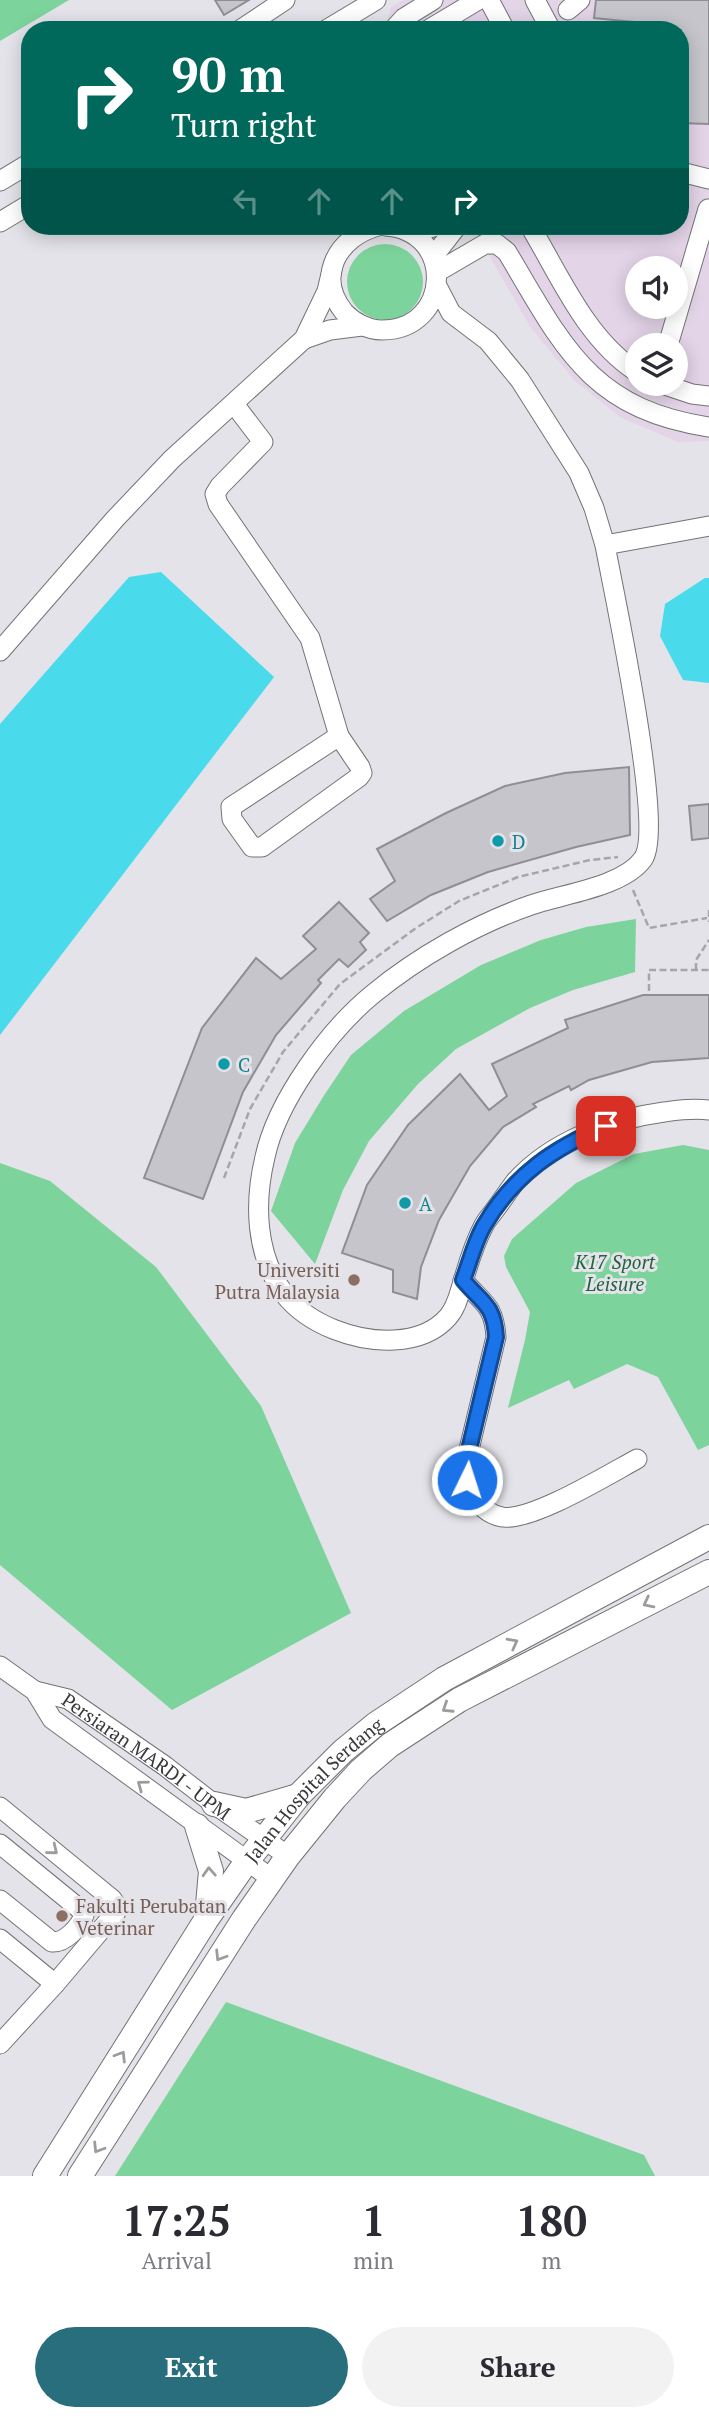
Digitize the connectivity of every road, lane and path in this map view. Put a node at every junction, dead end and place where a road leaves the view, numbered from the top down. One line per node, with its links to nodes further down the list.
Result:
1 (285, 0): 7 (street)
2 (376, 0): 8 (street)
3 (433, 0): 9 (street)
4 (478, 0): 10 (street)
5 (489, 0): 11 (street)
6 (535, 0): 12 (street)
7 (254, 21)
8 (341, 21)
9 (401, 21)
10 (443, 21)
11 (500, 21)
12 (546, 21)
13 (21, 168): 16 (street)
14 (689, 174): 15 (street)
15 (709, 179)
16 (0, 181)
17 (21, 209): 19 (street)
18 (708, 209): 29 (street)
19 (0, 222)
20 (356, 235): 24 (street)
21 (415, 235): 25 (street)
22 (453, 235): 25 (street)
23 (535, 235): 31 (street)
24 (332, 270): 28 (street); 30 (street)
25 (436, 272): 26 (street); 27 (street); 35 (street)
26 (452, 313): 27 (street); 37 (street)
27 (423, 314): 28 (street)
28 (362, 326): 30 (street)
29 (672, 333)
30 (304, 339): 34 (street)
31 (625, 362)
32 (688, 393): 33 (street)
33 (709, 396)
34 (234, 404): 38 (street); 39 (street)
35 (709, 427)
36 (709, 526): 37 (street)
37 (605, 545): 40 (street)
38 (0, 651)
39 (339, 736): 39 (street)
40 (626, 874): 42 (path); 48 (street)
41 (709, 910): 42 (path)
42 (708, 920)
43 (709, 940): 44 (path)
44 (696, 970): 45 (path); 46 (path)
45 (709, 970)
46 (649, 990)
47 (709, 1110): 48 (street)
48 (463, 1280): 49 (street)
49 (637, 1460)
50 (709, 1537): 54 (main road, Jalan Hospital Serdang, one-way to 50)
51 (709, 1572): 60 (main road, Jalan Hospital Serdang, one-way to 60)
52 (0, 1666): 53 (street, Persiaran MARDI - UPM)
53 (34, 1691): 55 (street, Persiaran MARDI - UPM); 57 (street, Persiaran MARDI - UPM, one-way to 53)
54 (299, 1795): 55 (main road); 58 (main road, Jalan Hospital Serdang)
55 (214, 1804): 58 (street, Persiaran MARDI - UPM)
56 (0, 1807): 67 (street, one-way to 67)
57 (197, 1826): 61 (street, Persiaran MARDI - UPM); 64 (main road, one-way to 57)
58 (263, 1839): 60 (street, Persiaran MARDI - UPM); 61 (main road, Jalan Hospital Serdang)
59 (0, 1844): 65 (street)
60 (288, 1856): 62 (main road, Jalan Hospital Serdang)
61 (247, 1861): 62 (street, Persiaran MARDI - UPM); 64 (main road, Jalan Hospital Serdang)
62 (272, 1879): 70 (main road, Jalan Hospital Serdang, one-way to 70)
63 (0, 1900): 65 (street)
64 (206, 1920): 69 (main road, Jalan Hospital Serdang, one-way to 64)
65 (30, 1924): 66 (street)
66 (5, 1943): 67 (street)
67 (55, 1984): 68 (street)
68 (0, 2044)
69 (45, 2176)
70 (80, 2176)

